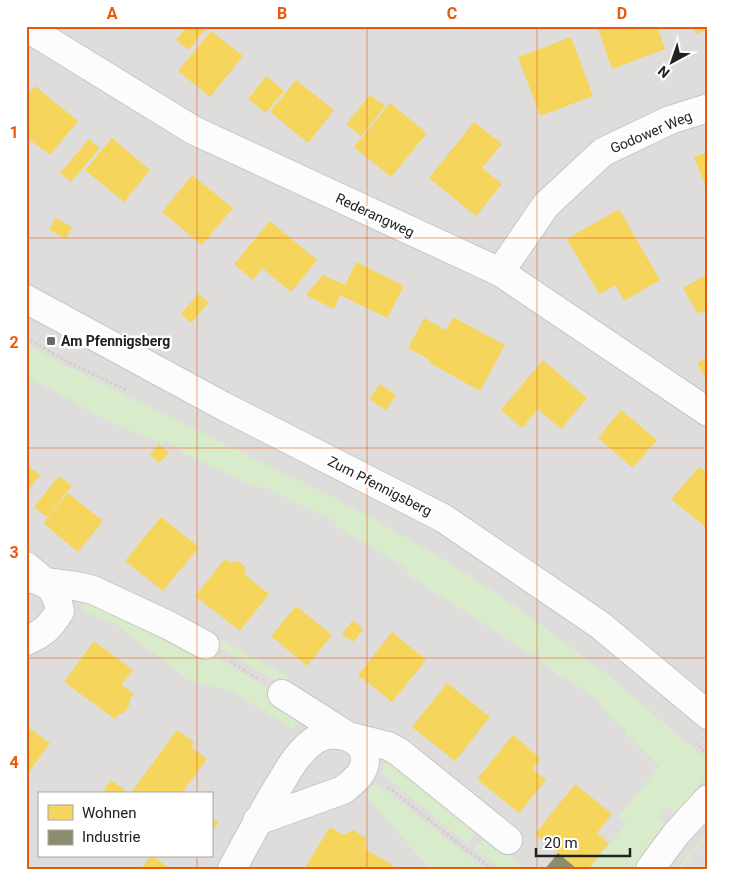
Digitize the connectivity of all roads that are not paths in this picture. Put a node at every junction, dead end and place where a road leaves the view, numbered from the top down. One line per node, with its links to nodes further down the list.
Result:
1 (33, 34): 3 (street, Rederangweg)
2 (708, 108): 3 (street, Godower Weg)
3 (500, 272): 5 (street, Rederangweg)
4 (26, 299): 10 (street, Zum Pfennigsberg)
5 (708, 412)
6 (32, 576): 7 (street); 8 (street)
7 (26, 641)
8 (205, 645)
9 (282, 694): 11 (street)
10 (708, 715)
11 (348, 736): 13 (street); 13 (street); 14 (street)
12 (708, 799): 16 (street)
13 (257, 821): 15 (street)
14 (508, 840)
15 (232, 869)
16 (650, 869)

